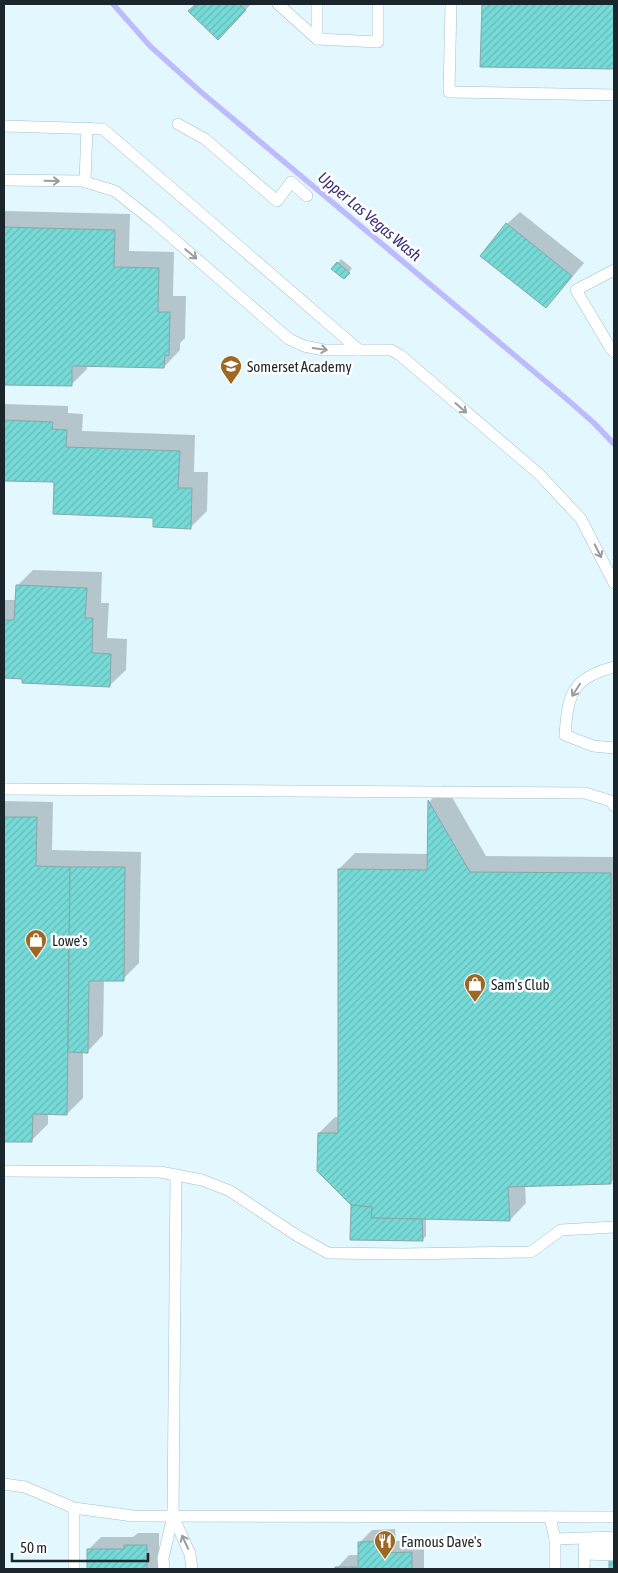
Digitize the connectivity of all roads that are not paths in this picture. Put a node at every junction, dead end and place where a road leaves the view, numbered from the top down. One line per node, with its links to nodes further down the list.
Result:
1 (278, 4): 5 (lane)
2 (317, 4): 5 (lane)
3 (378, 4): 5 (lane)
4 (451, 4): 6 (lane)
5 (317, 39)
6 (614, 95)
7 (178, 124): 12 (lane)
8 (4, 126): 9 (lane)
9 (87, 128): 11 (lane); 14 (lane)
10 (4, 180): 11 (lane, one-way to 11)
11 (84, 182): 14 (lane, one-way to 14)
12 (307, 196)
13 (614, 270): 15 (lane)
14 (360, 350): 16 (lane, one-way to 16)
15 (614, 352)
16 (614, 583)
17 (614, 668): 18 (lane, one-way to 18)
18 (614, 748)
19 (4, 789): 20 (lane)
20 (614, 806)
21 (4, 1171): 22 (lane)
22 (176, 1175): 23 (lane); 26 (lane)
23 (614, 1227)
24 (4, 1484): 25 (lane)
25 (74, 1508): 26 (lane); 34 (lane)
26 (173, 1516): 27 (lane); 35 (lane); 36 (lane, one-way to 26)
27 (550, 1517): 28 (lane); 30 (lane)
28 (614, 1517)
29 (614, 1537): 31 (lane)
30 (555, 1539): 31 (lane); 37 (lane)
31 (584, 1547): 32 (lane); 33 (lane); 38 (lane)
32 (614, 1547)
33 (614, 1555)
34 (74, 1569)
35 (164, 1569)
36 (192, 1569)
37 (555, 1569)
38 (584, 1569)

